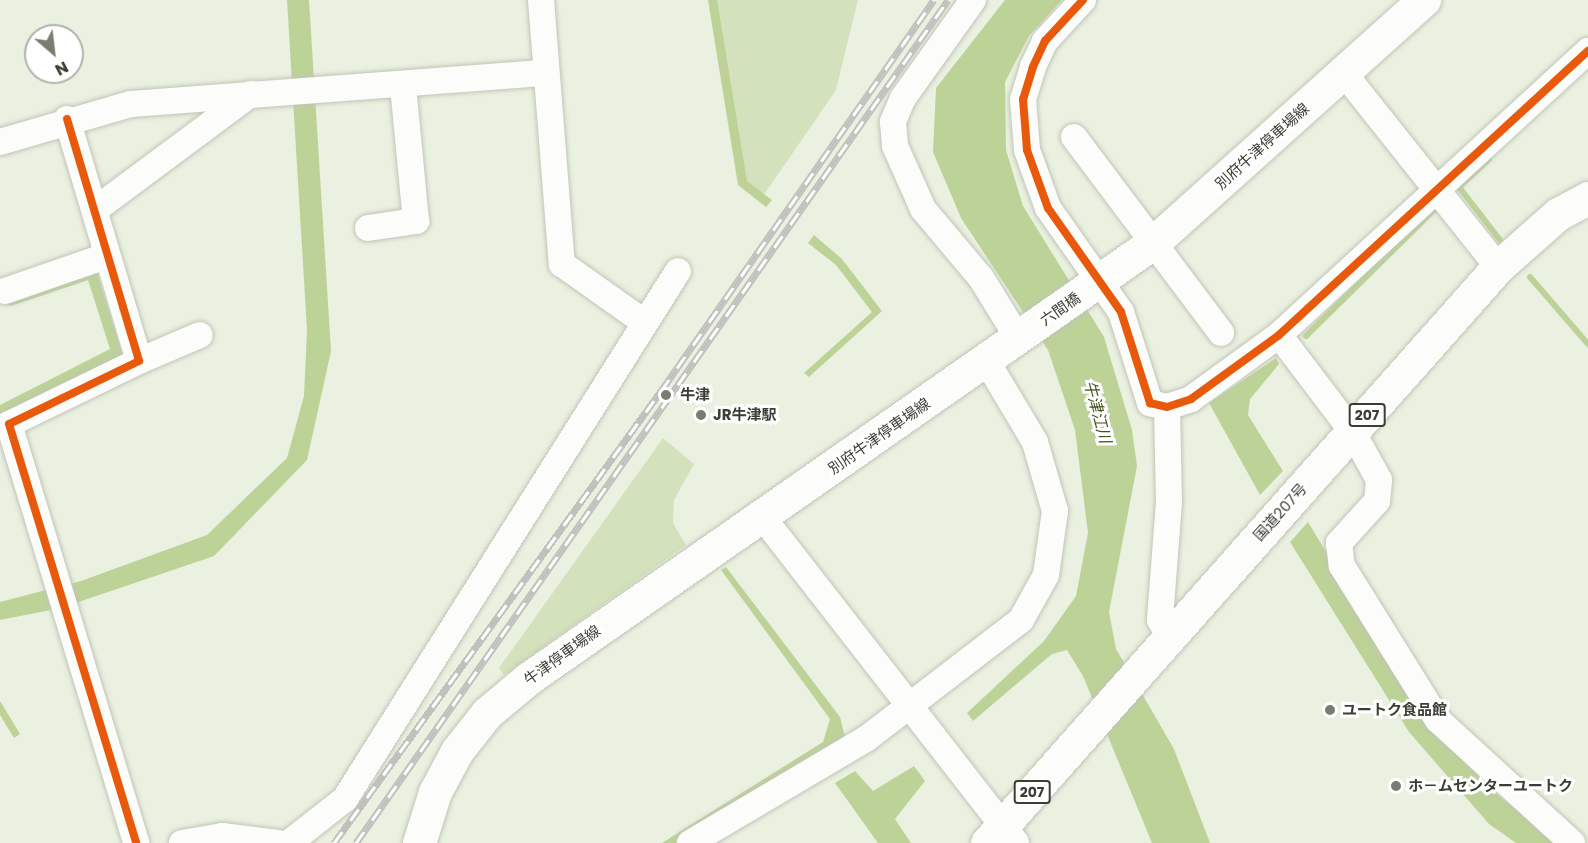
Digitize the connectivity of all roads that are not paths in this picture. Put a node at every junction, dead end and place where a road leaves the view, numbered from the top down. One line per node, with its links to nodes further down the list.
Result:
1 (541, 0): 7 (street)
2 (973, 0): 27 (street)
3 (1083, 0): 21 (street)
4 (1424, 0): 6 (main road, 別府牛津停車場線)
5 (1588, 51): 13 (street)
6 (1343, 72): 13 (street); 17 (main road, 別府牛津停車場線)
7 (546, 73): 8 (street); 23 (street)
8 (403, 85): 9 (street); 16 (street)
9 (251, 94): 10 (street); 15 (street)
10 (67, 119): 12 (street); 15 (street)
11 (1074, 137): 17 (street)
12 (0, 142)
13 (1440, 189): 19 (street); 26 (street)
14 (1588, 198): 19 (main road, 国道207号 / 207)
15 (96, 209): 18 (street)
16 (368, 228)
17 (1154, 242): 21 (main road, 別府牛津停車場線); 24 (street)
18 (106, 256): 22 (street); 29 (street)
19 (1498, 267): 31 (main road, 国道207号 / 207)
20 (678, 271): 23 (street)
21 (1099, 283): 27 (main road, 六間橋); 30 (street)
22 (5, 291)
23 (644, 322): 39 (street)
24 (1221, 333)
25 (200, 335): 29 (street)
26 (1280, 335): 30 (street); 31 (street)
27 (1021, 336): 28 (main road, 別府牛津停車場線)
28 (986, 360): 32 (main road, 別府牛津停車場線); 34 (street)
29 (139, 362): 36 (street)
30 (1167, 407): 33 (street)
31 (1352, 431): 33 (main road, 国道207号 / 207); 42 (street)
32 (761, 515): 34 (street); 40 (main road, 牛津停車場線)
33 (1165, 643): 35 (main road, 国道207号 / 207)
34 (910, 709): 35 (street); 41 (street)
35 (1001, 837)
36 (136, 843)
37 (182, 843): 38 (street)
38 (278, 843)
39 (289, 843)
40 (419, 843)
41 (690, 843)
42 (1572, 843)

